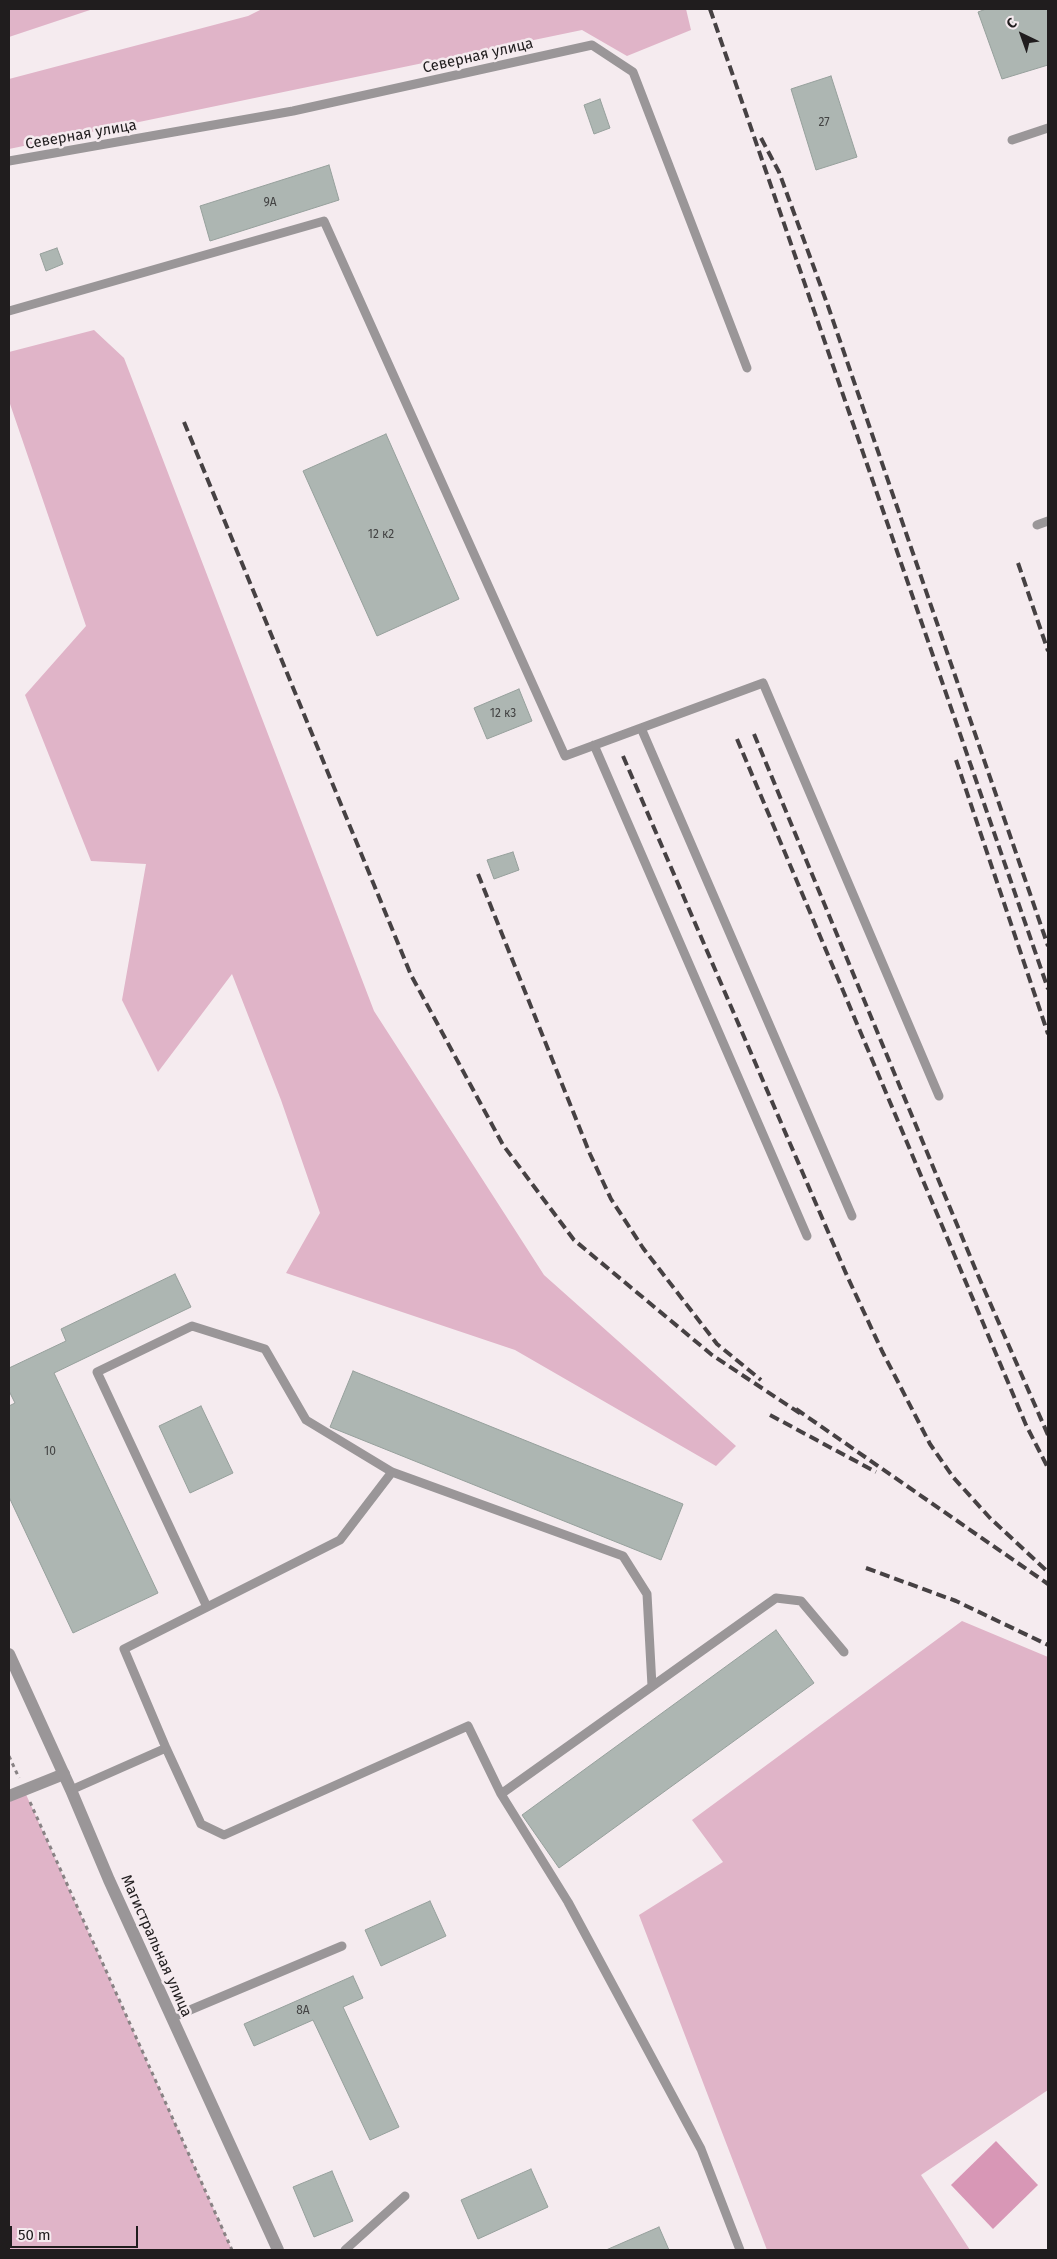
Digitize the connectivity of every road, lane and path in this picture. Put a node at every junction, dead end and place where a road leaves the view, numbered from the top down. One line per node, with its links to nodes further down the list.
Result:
1 (1048, 128): 2 (lane)
2 (1012, 140)
3 (9, 162): 5 (lane, Северная улица)
4 (9, 311): 9 (lane)
5 (747, 368)
6 (1048, 521): 7 (lane)
7 (1037, 525)
8 (641, 728): 9 (lane); 10 (lane); 11 (lane)
9 (594, 745): 12 (lane)
10 (939, 1096)
11 (852, 1216)
12 (808, 1236)
13 (392, 1472): 14 (lane); 14 (lane); 17 (lane)
14 (207, 1607): 18 (lane)
15 (844, 1652): 17 (lane)
16 (9, 1654): 20 (street, Магистральная улица)
17 (652, 1686): 23 (lane)
18 (166, 1748): 22 (lane); 23 (lane)
19 (9, 1756): 21 (path)
20 (64, 1774): 21 (street); 22 (street, Магистральная улица)
21 (24, 1790): 24 (street); 28 (path)
22 (71, 1790): 26 (street, Магистральная улица)
23 (501, 1794): 31 (lane)
24 (9, 1796)
25 (342, 1946): 26 (lane)
26 (171, 2018): 29 (street, Магистральная улица)
27 (405, 2196): 30 (lane)
28 (232, 2250)
29 (278, 2250)
30 (345, 2250)
31 (740, 2250)

